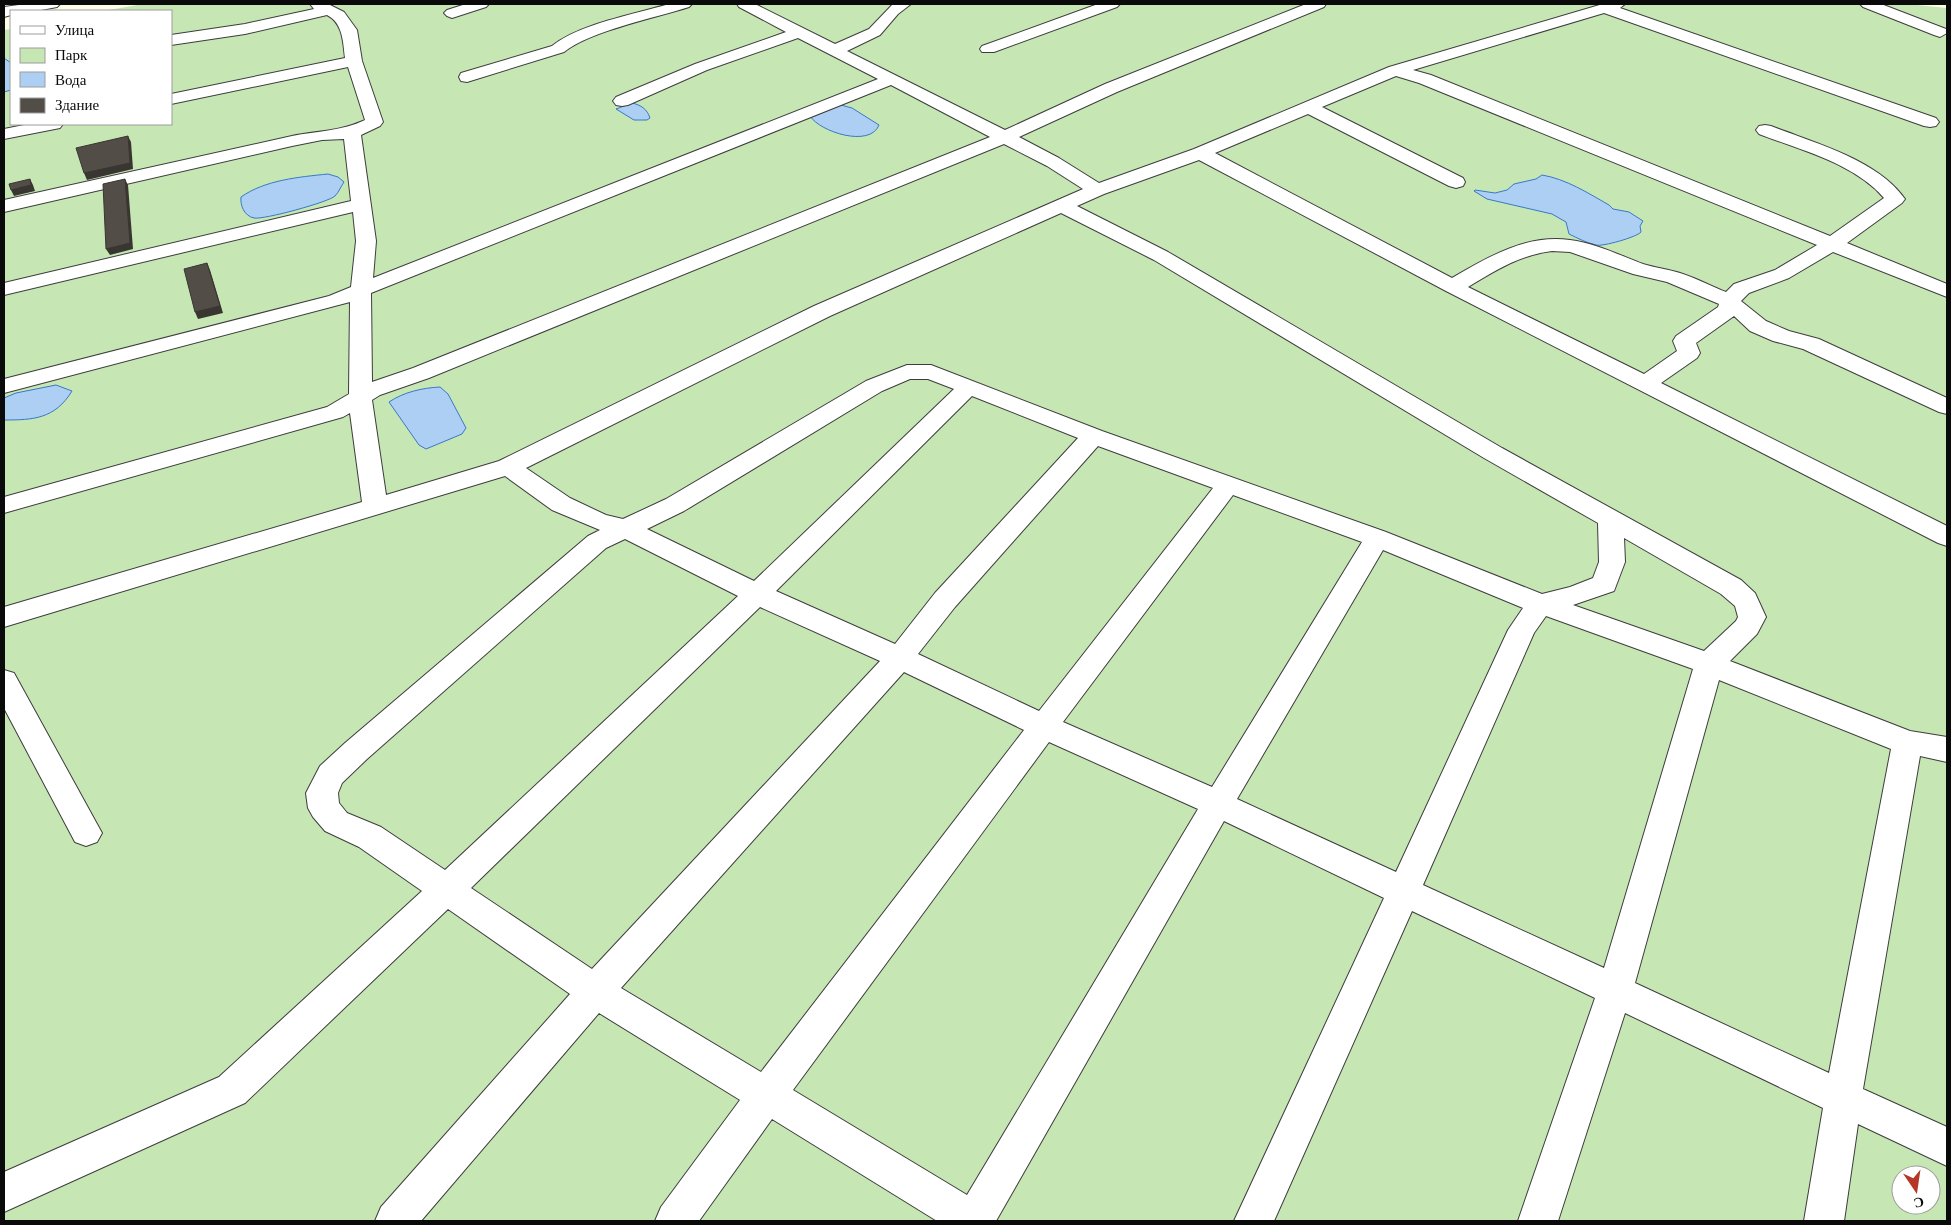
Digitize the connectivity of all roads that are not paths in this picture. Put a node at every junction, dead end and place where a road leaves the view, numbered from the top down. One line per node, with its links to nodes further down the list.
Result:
1 (52, 4): 11 (street)
2 (481, 4): 12 (street)
3 (684, 4): 20 (street)
4 (744, 4): 13 (street)
5 (904, 4): 17 (street)
6 (1112, 4): 16 (street)
7 (1319, 4): 30 (street)
8 (1868, 4): 14 (street)
9 (1611, 6): 19 (street); 25 (street)
10 (323, 7): 15 (street); 18 (street)
11 (16, 10)
12 (452, 13)
13 (800, 32): 17 (street); 23 (street)
14 (1940, 32)
15 (172, 40)
16 (988, 49)
17 (835, 50): 21 (street)
18 (354, 61): 22 (street); 28 (street)
19 (1395, 70): 24 (street); 37 (street)
20 (467, 77)
21 (892, 79): 30 (street); 40 (street)
22 (172, 99)
23 (622, 101)
24 (1308, 107): 31 (street); 32 (street)
25 (1930, 122)
26 (49, 125): 29 (street)
27 (1765, 130): 37 (street)
28 (352, 133): 34 (street); 35 (street)
29 (4, 134)
30 (1005, 137): 33 (street); 46 (street)
31 (1200, 153): 33 (street); 38 (street)
32 (1456, 182)
33 (1097, 190): 36 (street)
34 (362, 204): 39 (street); 40 (street)
35 (4, 206)
36 (1062, 206): 49 (street); 53 (street)
37 (1833, 244): 41 (street); 42 (street)
38 (1453, 287): 42 (street); 43 (street)
39 (4, 289)
40 (361, 290): 44 (street); 46 (street)
41 (1947, 291)
42 (1729, 301): 43 (street); 47 (street)
43 (1645, 384): 55 (street)
44 (4, 386)
45 (968, 386): 48 (street); 54 (street); 57 (street)
46 (360, 398): 51 (street); 52 (street)
47 (1947, 407)
48 (1094, 436): 50 (street); 60 (street)
49 (508, 467): 52 (street); 54 (street)
50 (1228, 485): 56 (street); 63 (street)
51 (4, 505)
52 (374, 507): 59 (street)
53 (1611, 520): 58 (street); 61 (street)
54 (624, 528): 57 (street); 68 (street)
55 (1947, 537)
56 (1377, 538): 58 (street); 66 (street)
57 (757, 594): 60 (street); 68 (street)
58 (1540, 604): 61 (street); 69 (street)
59 (4, 617)
60 (900, 658): 63 (street); 71 (street)
61 (1709, 664): 64 (street); 70 (street)
62 (4, 681): 67 (street)
63 (1043, 726): 66 (street); 72 (street)
64 (1907, 743): 65 (street); 73 (street)
65 (1947, 750)
66 (1218, 804): 69 (street); 78 (street)
67 (86, 833)
68 (446, 890): 71 (street); 75 (street)
69 (1404, 891): 70 (street); 79 (street)
70 (1615, 990): 73 (street); 80 (street)
71 (595, 991): 72 (street); 76 (street)
72 (765, 1096): 77 (street); 78 (street)
73 (1843, 1099): 74 (street); 81 (street)
74 (1947, 1147)
75 (4, 1192)
76 (395, 1221)
77 (675, 1221)
78 (974, 1221)
79 (1254, 1221)
80 (1538, 1221)
81 (1824, 1221)

